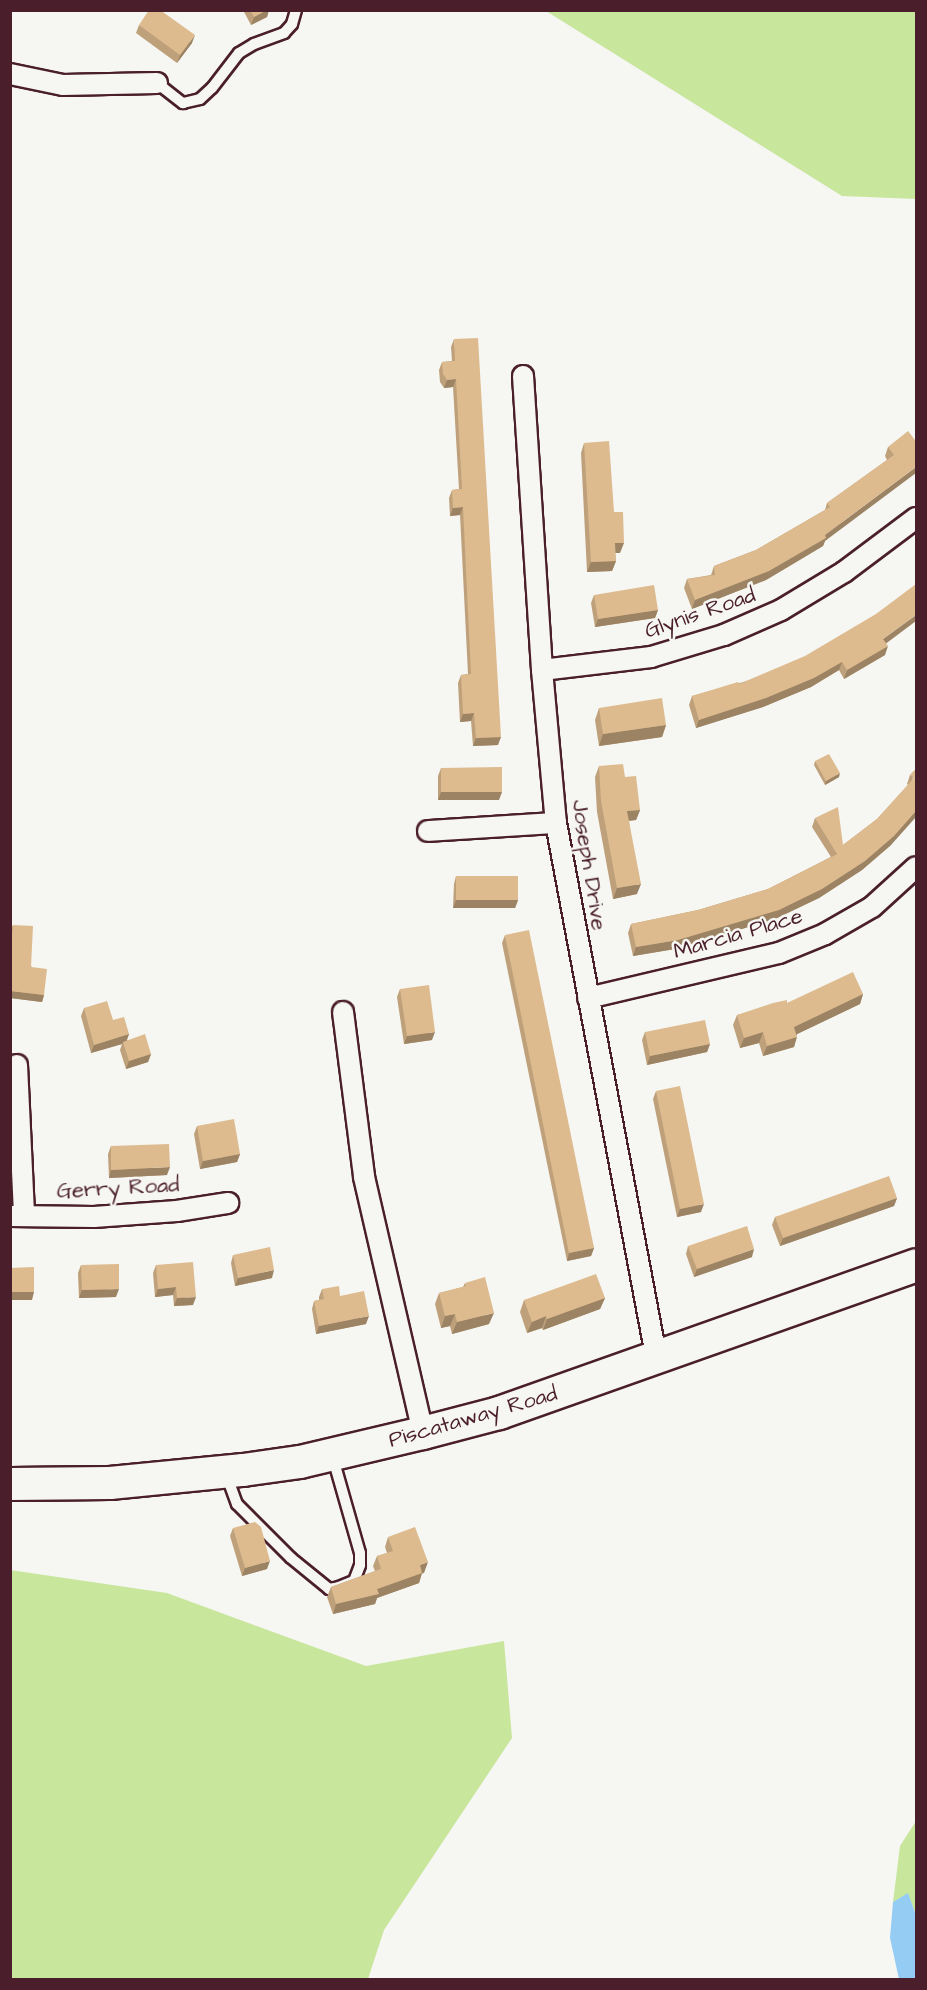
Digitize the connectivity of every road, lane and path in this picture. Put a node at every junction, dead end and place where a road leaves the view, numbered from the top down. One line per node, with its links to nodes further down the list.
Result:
1 (296, 10): 3 (lane)
2 (10, 74): 3 (street)
3 (157, 83)
4 (523, 376): 6 (street, Joseph Drive)
5 (916, 518): 6 (street, Glynis Road)
6 (542, 670): 7 (street, Joseph Drive)
7 (556, 823): 8 (street); 10 (street, Joseph Drive)
8 (428, 831)
9 (916, 867): 10 (street, Marcia Place)
10 (588, 998): 16 (street, Joseph Drive)
11 (343, 1012): 17 (street)
12 (17, 1065): 14 (street)
13 (228, 1203): 14 (street, Gerry Road)
14 (17, 1216)
15 (916, 1265): 16 (main road, Piscataway Road)
16 (656, 1356): 17 (main road, Piscataway Road)
17 (423, 1433): 18 (main road, Piscataway Road)
18 (332, 1455): 19 (main road, Piscataway Road); 19 (lane)
19 (226, 1472): 20 (main road, Piscataway Road)
20 (10, 1484)

